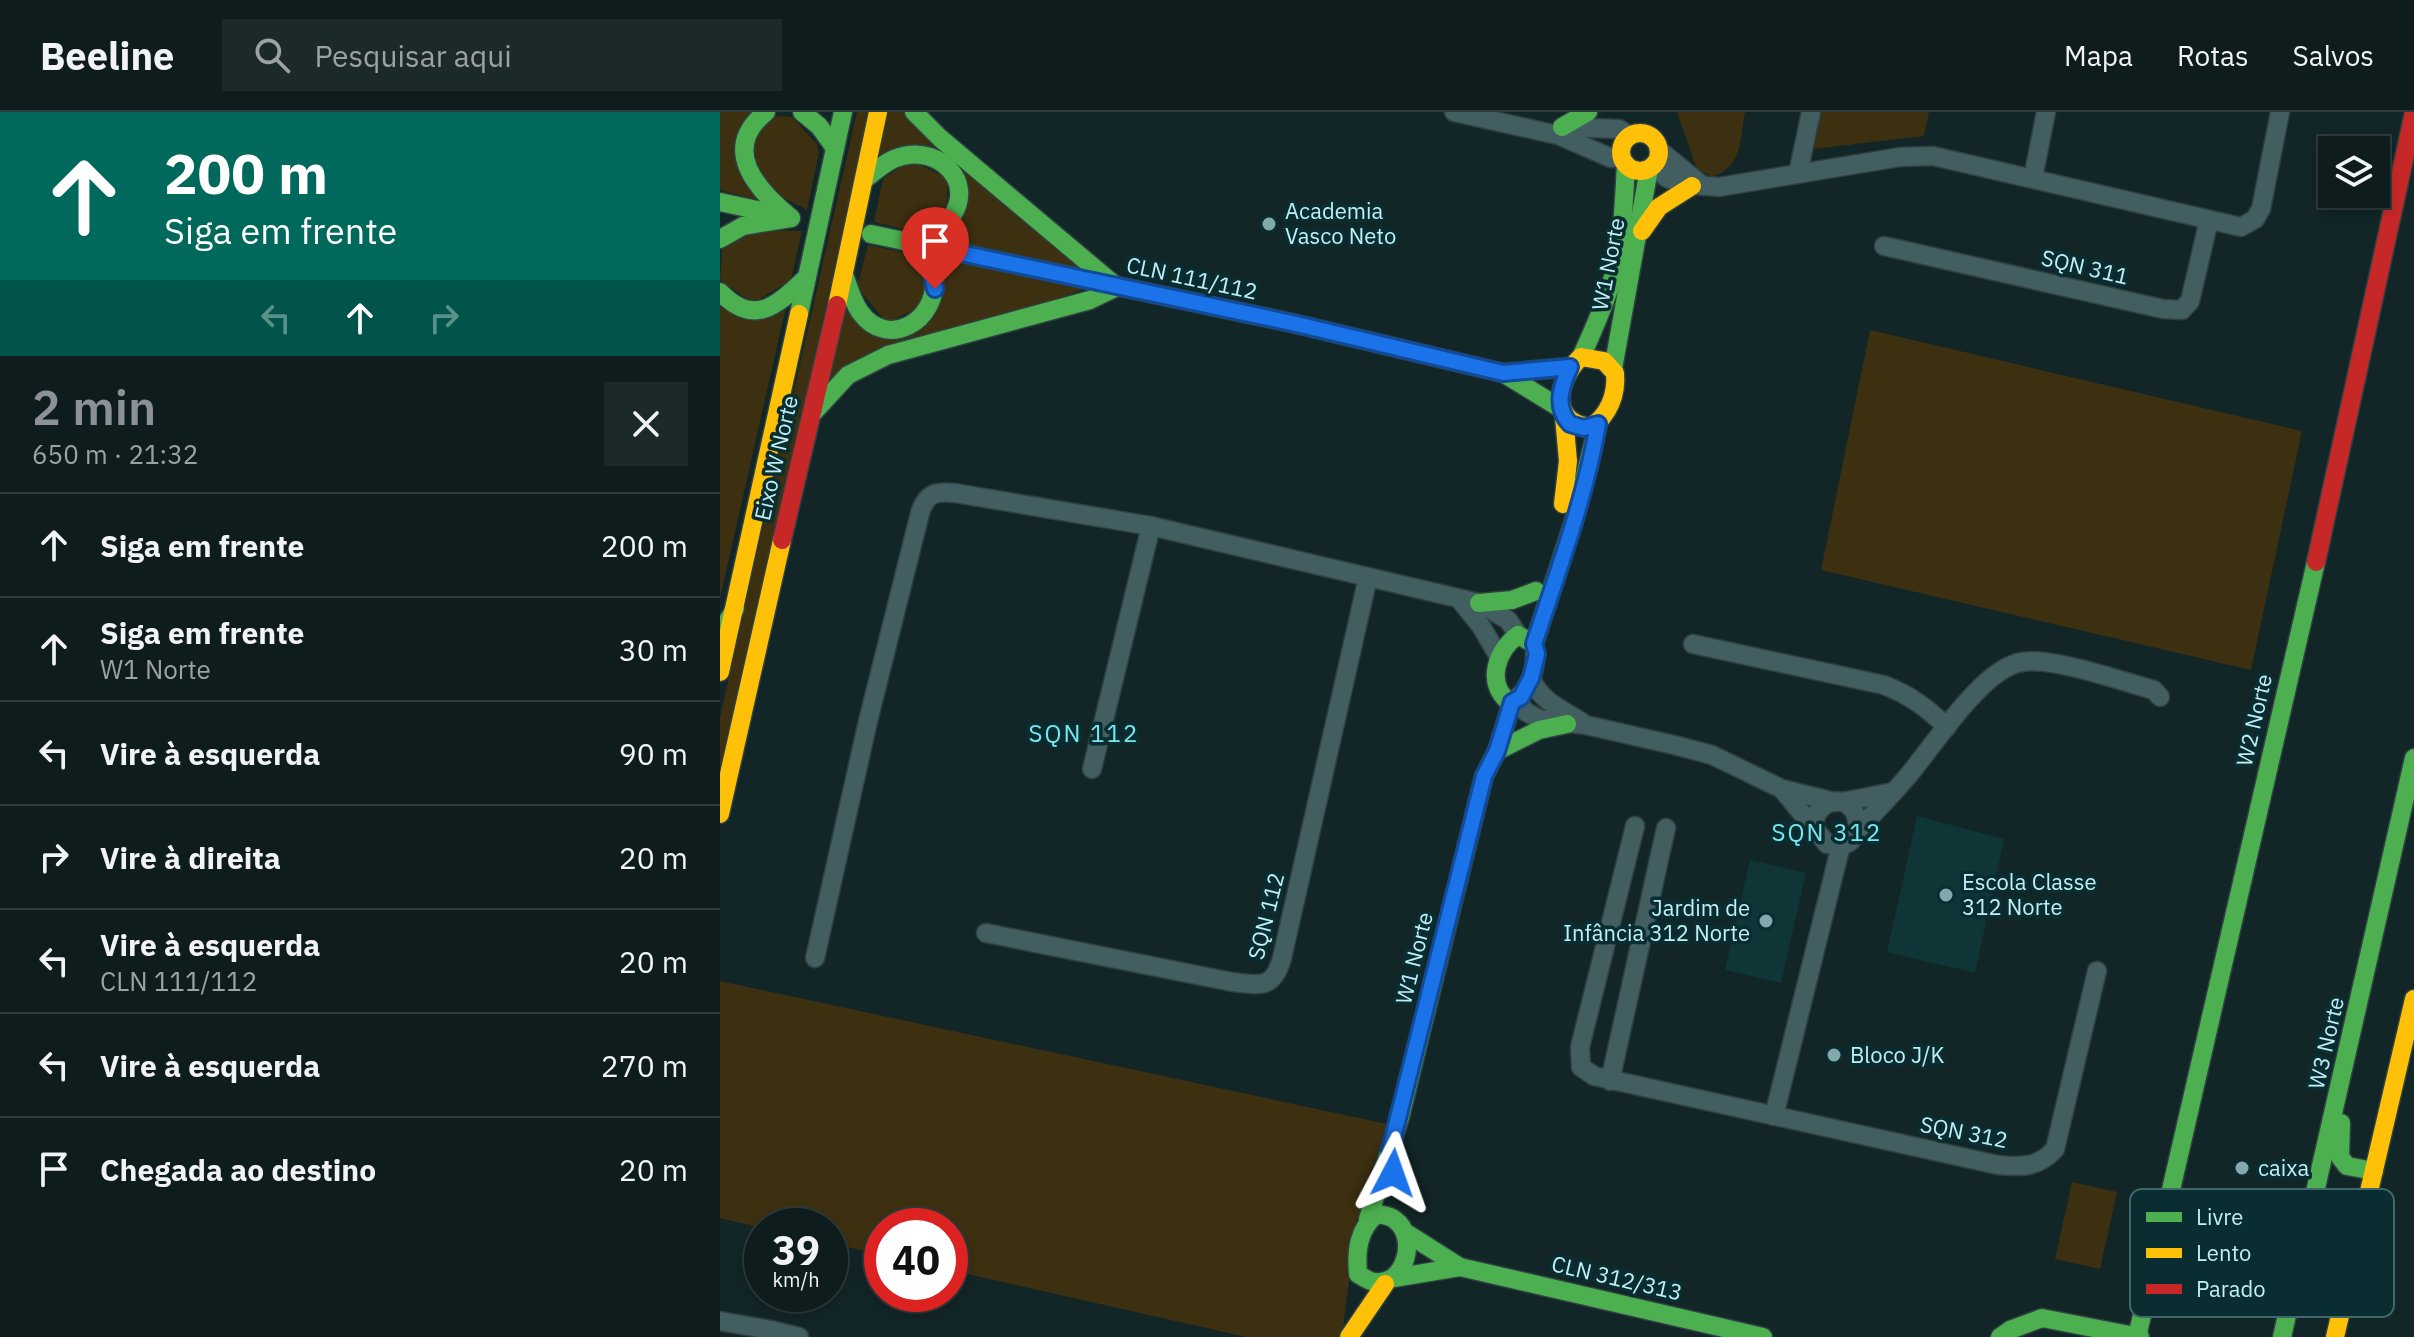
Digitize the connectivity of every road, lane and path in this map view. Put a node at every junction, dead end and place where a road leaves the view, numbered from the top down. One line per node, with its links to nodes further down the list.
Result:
1 (766, 112): 25 (main road)
2 (802, 112): 17 (main road)
3 (843, 112): 17 (main road, Eixo W Norte)
4 (878, 112): 22 (main road, Eixo W Norte)
5 (914, 112): 34 (main road)
6 (1454, 112): 14 (street)
7 (1588, 112): 15 (main road)
8 (1811, 112): 20 (street)
9 (2046, 112): 21 (street)
10 (2280, 112): 26 (street)
11 (1630, 113): 16 (main road)
12 (1653, 113): 18 (main road, W1 Norte)
13 (2414, 113): 81 (main road, W2 Norte)
14 (1484, 115): 15 (street)
15 (1553, 129): 16 (street); 19 (street)
16 (1631, 136): 18 (main road); 19 (main road)
17 (835, 148): 32 (main road, Eixo W Norte)
18 (1653, 156): 19 (main road); 23 (street); 28 (main road, W1 Norte)
19 (1624, 161): 36 (main road, W1 Norte)
20 (1798, 174): 21 (street); 23 (street)
21 (2033, 178): 26 (street)
22 (865, 179): 30 (main road); 33 (main road, Eixo W Norte)
23 (1698, 186): 28 (main road)
24 (720, 202): 25 (main road)
25 (798, 219): 29 (main road)
26 (2209, 220): 31 (street, SQN 311)
27 (871, 234): 30 (main road, CLN 111/112)
28 (1638, 237): 37 (main road, W1 Norte)
29 (720, 239)
30 (918, 244): 33 (main road); 34 (main road, CLN 111/112)
31 (1884, 246)
32 (807, 277): 35 (main road); 47 (main road, Eixo W Norte)
33 (845, 277): 40 (main road, Eixo W Norte)
34 (1117, 287): 38 (main road, CLN 111/112); 40 (main road)
35 (720, 292)
36 (1575, 362): 37 (main road); 38 (main road, CLN 111/112); 39 (main road)
37 (1613, 369): 41 (main road)
38 (1503, 373): 39 (main road, CLN 111/112)
39 (1562, 412): 41 (main road); 44 (main road)
40 (810, 417): 65 (main road, Eixo W Norte)
41 (1598, 424): 49 (main road)
42 (1151, 526): 43 (street); 60 (street); 73 (street)
43 (1368, 577): 45 (street); 72 (street, SQN 112)
44 (1536, 591): 46 (main road); 49 (main road)
45 (1460, 600): 46 (street); 51 (street)
46 (1479, 603): 49 (street)
47 (735, 609): 48 (main road); 52 (main road, Eixo W Norte)
48 (720, 633)
49 (1525, 638): 51 (main road); 53 (main road)
50 (1693, 644): 57 (street)
51 (1499, 657): 55 (main road)
52 (720, 672)
53 (1531, 678): 55 (main road); 56 (street)
54 (2160, 697): 57 (street)
55 (1509, 698): 56 (street); 58 (main road, W1 Norte); 61 (main road, W1 Norte)
56 (1576, 724): 58 (main road); 62 (street)
57 (1947, 727): 63 (street)
58 (1497, 751): 61 (main road, W1 Norte)
59 (2414, 758): 77 (main road, W3 Norte)
60 (1092, 769)
61 (1484, 776): 79 (main road, W1 Norte)
62 (1782, 789): 64 (street); 69 (street)
63 (1893, 792): 64 (street); 68 (street)
64 (1839, 802): 68 (street); 69 (street)
65 (720, 814)
66 (1635, 826): 76 (street, SQN 312)
67 (1666, 828): 76 (street)
68 (1857, 831): 70 (street)
69 (1818, 833): 70 (street); 71 (street)
70 (1841, 845): 71 (street)
71 (1827, 895): 78 (street)
72 (986, 933)
73 (815, 958)
74 (2097, 971): 78 (street, SQN 312)
75 (2414, 999): 80 (main road)
76 (1610, 1081): 78 (street, SQN 312)
77 (2341, 1085): 80 (main road); 82 (main road, W3 Norte)
78 (1774, 1116)
79 (1390, 1150): 84 (main road, W1 Norte); 85 (main road, W1 Norte)
80 (2374, 1171): 83 (main road)
81 (2172, 1189)
82 (2317, 1189)
83 (2370, 1189)
84 (1399, 1213): 85 (main road); 86 (main road, CLN 312/313); 88 (main road)
85 (1368, 1219): 87 (main road, W1 Norte)
86 (1460, 1267): 88 (main road, CLN 312/313); 97 (main road, CLN 312/313)
87 (1358, 1274): 88 (main road); 96 (main road)
88 (1390, 1281): 96 (main road)
89 (2143, 1317): 98 (main road, W2 Norte)
90 (2287, 1317): 99 (main road, W3 Norte)
91 (2340, 1317): 100 (main road)
92 (720, 1321): 93 (street)
93 (770, 1333): 95 (street)
94 (2006, 1335): 98 (main road)
95 (799, 1337)
96 (1349, 1337)
97 (1763, 1337)
98 (2138, 1337)
99 (2282, 1337)
100 (2335, 1337)

